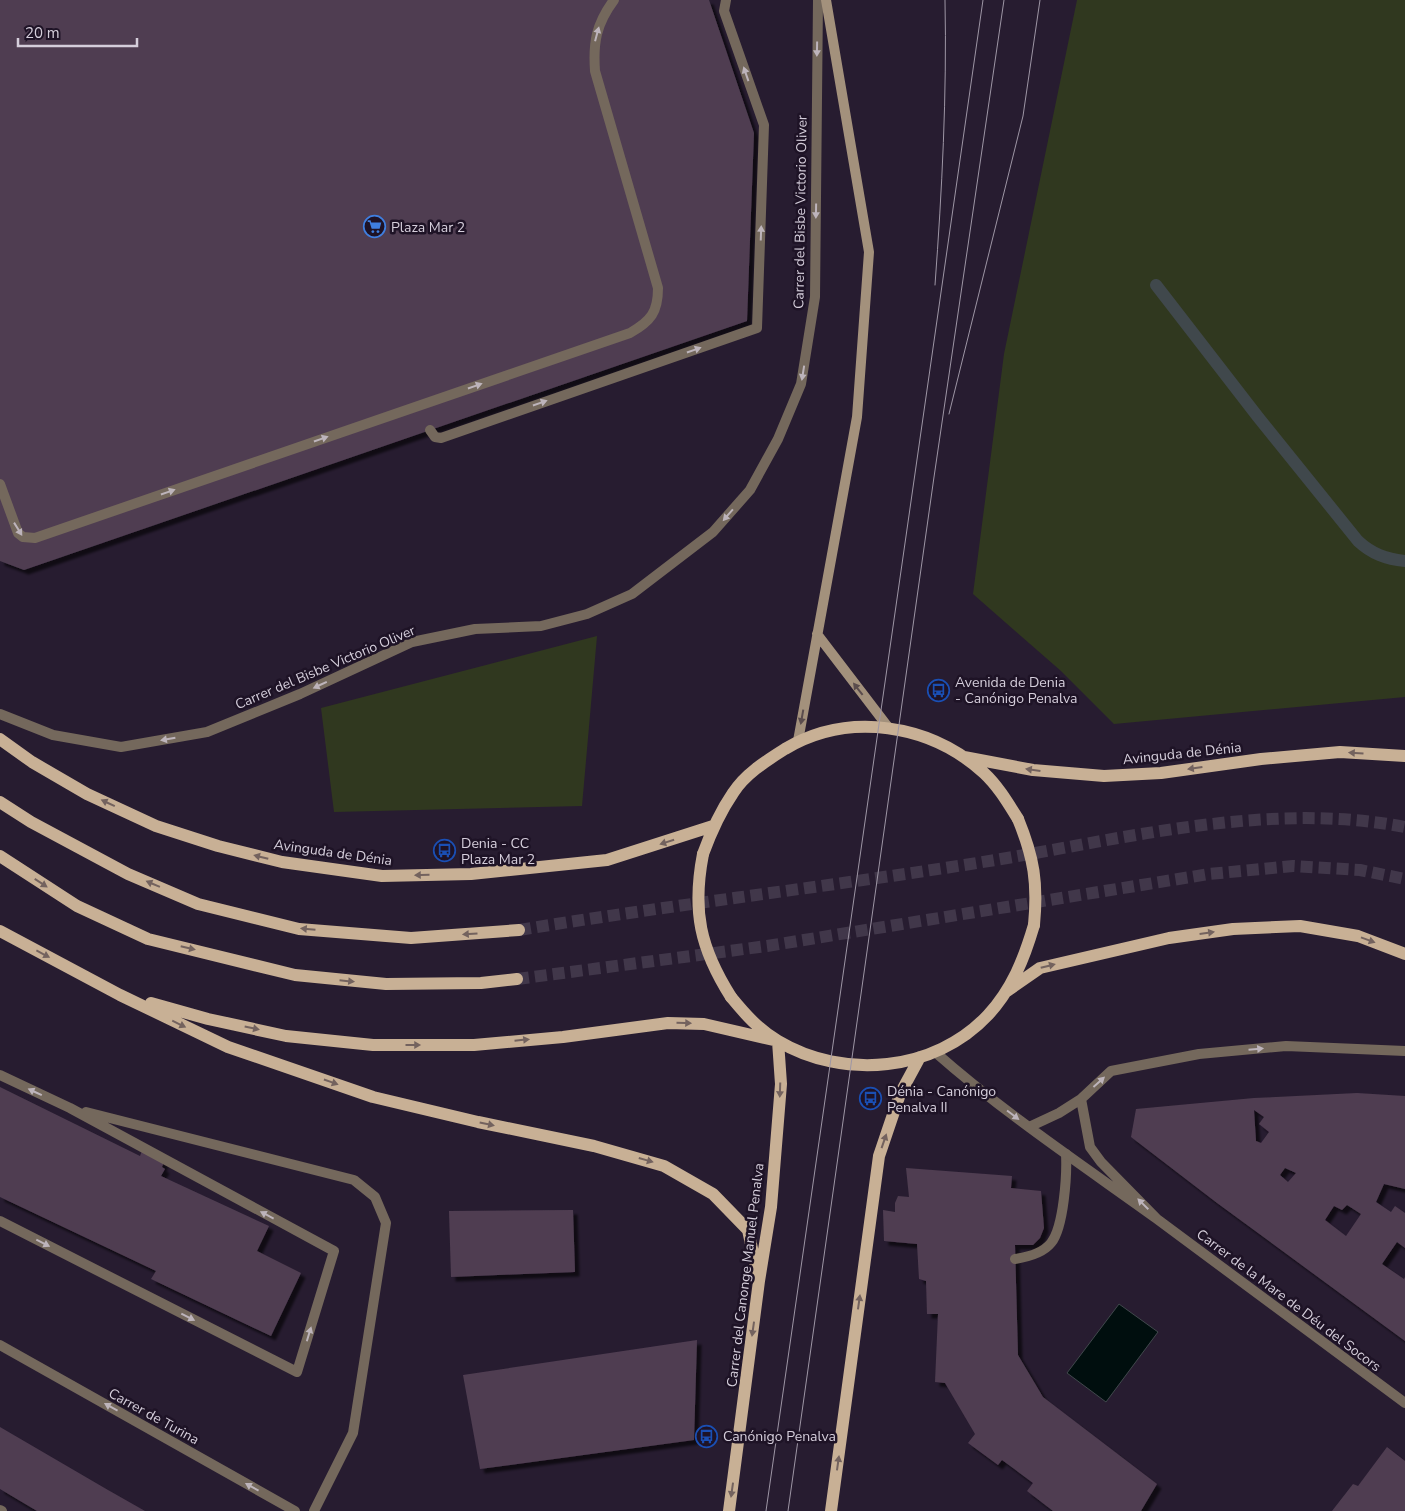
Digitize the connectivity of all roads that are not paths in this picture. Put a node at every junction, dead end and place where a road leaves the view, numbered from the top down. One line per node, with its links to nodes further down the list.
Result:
1 (614, 0): 6 (street, one-way to 1)
2 (726, 0): 5 (street, one-way to 2)
3 (818, 0): 8 (street, Carrer del Bisbe Victorio Oliver, one-way to 8)
4 (826, 0): 7 (street)
5 (430, 430)
6 (0, 484)
7 (817, 634): 9 (street, one-way to 7); 11 (street, one-way to 11)
8 (0, 714)
9 (888, 728): 11 (main road); 13 (main road)
10 (0, 739): 15 (main road, Avinguda de Dénia, one-way to 10)
11 (798, 741): 15 (main road)
12 (1405, 756): 13 (main road, Avinguda de Dénia, one-way to 13)
13 (964, 757): 21 (main road, bridge)
14 (0, 802): 17 (main road, one-way to 14)
15 (713, 826): 23 (main road, bridge)
16 (0, 856): 20 (main road, one-way to 20)
17 (519, 930)
18 (0, 931): 22 (main road, one-way to 22)
19 (1405, 954): 21 (main road, one-way to 19)
20 (517, 979)
21 (1007, 991): 25 (main road)
22 (120, 995): 23 (main road, one-way to 23); 35 (main road, one-way to 35)
23 (778, 1041): 26 (main road); 35 (main road, Carrer del Canonge Manuel Penalva, one-way to 35)
24 (1405, 1051): 28 (street, one-way to 24)
25 (935, 1052): 26 (main road); 30 (street, Carrer de la Mare de Déu del Socors, one-way to 30)
26 (920, 1057): 41 (main road, one-way to 26)
27 (0, 1075): 29 (street, one-way to 27)
28 (1080, 1099): 30 (street); 32 (street, Carrer de la Mare de Déu del Socors, one-way to 28)
29 (70, 1108): 33 (street, one-way to 29); 39 (street)
30 (1029, 1127): 31 (street, Carrer de la Mare de Déu del Socors)
31 (1066, 1154): 32 (street, Carrer de la Mare de Déu del Socors); 34 (street)
32 (1157, 1218): 37 (street, Carrer de la Mare de Déu del Socors)
33 (0, 1221)
34 (1016, 1259)
35 (760, 1280): 40 (main road, Carrer del Canonge Manuel Penalva, one-way to 40)
36 (0, 1345): 38 (street, Carrer de Turina, one-way to 36)
37 (1405, 1402)
38 (295, 1511)
39 (314, 1511)
40 (729, 1511)
41 (831, 1511)

